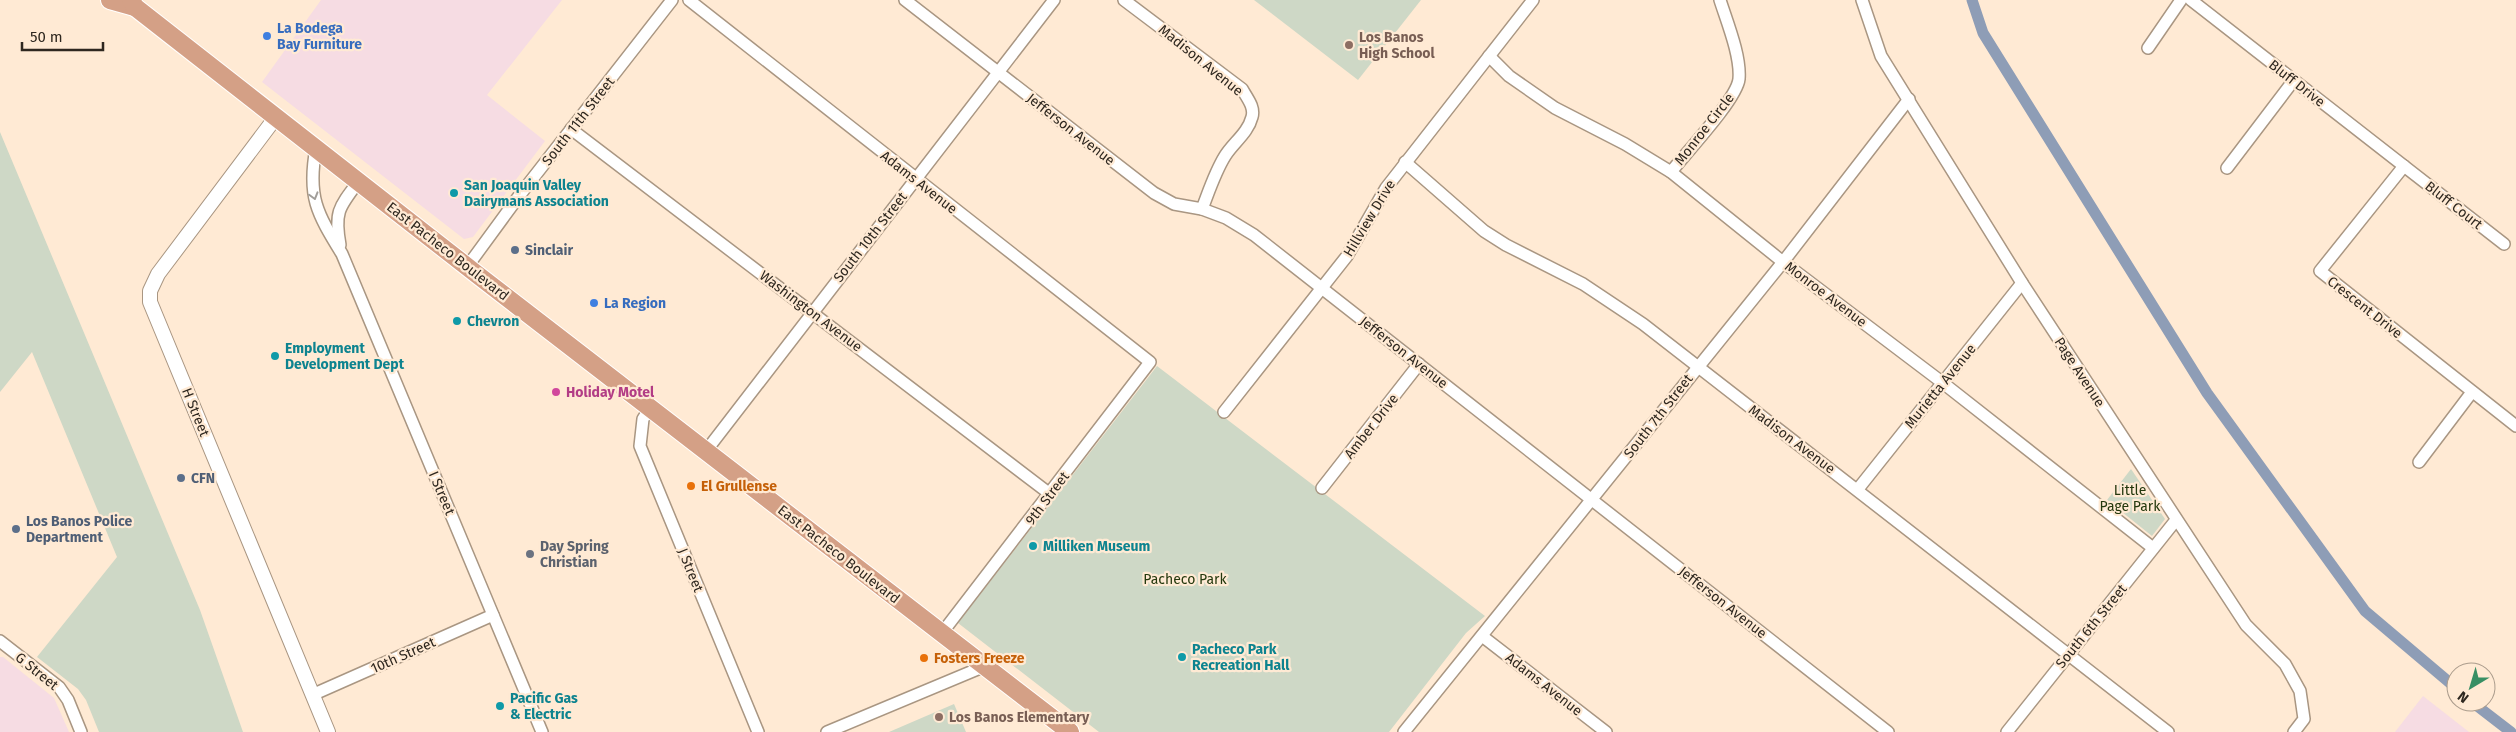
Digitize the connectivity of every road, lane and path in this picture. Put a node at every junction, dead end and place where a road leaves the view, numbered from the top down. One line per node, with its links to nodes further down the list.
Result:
1 (110, 0): 12 (highway, East Pacheco Boulevard)
2 (672, 0): 19 (street, South 11th Street)
3 (689, 0): 25 (street, Adams Avenue)
4 (905, 0): 15 (street, Jefferson Avenue)
5 (1054, 0): 15 (street, South 10th Street)
6 (1124, 0): 27 (street, Madison Avenue)
7 (1533, 0): 14 (street, Hillview Drive)
8 (1720, 0): 24 (street, Monroe Circle)
9 (1862, 0): 17 (street, Page Avenue)
10 (2180, 0): 13 (street)
11 (2191, 0): 16 (street, Bluff Drive)
12 (133, 3): 18 (highway, East Pacheco Boulevard)
13 (2148, 48)
14 (1489, 56): 21 (street, Hillview Drive); 24 (street, Monroe Avenue)
15 (998, 73): 25 (street, South 10th Street); 27 (street, Jefferson Avenue)
16 (2294, 80): 22 (street, Bluff Drive); 23 (street)
17 (1909, 99): 30 (street, South 7th Street); 32 (street, Page Avenue)
18 (276, 116): 20 (highway, East Pacheco Boulevard); 57 (street, H Street)
19 (571, 129): 31 (street, South 11th Street); 34 (street, Washington Avenue)
20 (316, 148): 26 (highway, East Pacheco Boulevard); 29 (street, I Street, one-way to 29)
21 (1405, 162): 33 (street, Hillview Drive); 37 (street, Madison Avenue)
22 (2404, 166): 28 (street, Bluff Court); 39 (street, Crescent Drive)
23 (2227, 168)
24 (1671, 172): 30 (street, Monroe Avenue)
25 (915, 179): 34 (street, South 10th Street); 35 (street, Adams Avenue)
26 (359, 181): 29 (street, I Street); 31 (highway, East Pacheco Boulevard)
27 (1202, 209): 33 (street, Jefferson Avenue)
28 (2504, 244)
29 (342, 254): 51 (street, I Street)
30 (1783, 262): 37 (street, South 7th Street); 38 (street, Monroe Avenue)
31 (467, 267): 40 (highway, East Pacheco Boulevard)
32 (2022, 283): 38 (street, Murietta Avenue); 49 (street, Page Avenue)
33 (1322, 288): 36 (street, Jefferson Avenue); 41 (street, Hillview Drive)
34 (812, 312): 43 (street, South 10th Street); 47 (street, Washington Avenue)
35 (1150, 362): 47 (street, 9th Street)
36 (1419, 364): 45 (street, Amber Drive); 48 (street, Jefferson Avenue)
37 (1697, 367): 46 (street, Madison Avenue); 48 (street, South 7th Street)
38 (1943, 384): 46 (street, Murietta Avenue); 50 (street, Monroe Avenue)
39 (2472, 392): 42 (street, Crescent Drive); 44 (street)
40 (650, 408): 43 (highway, East Pacheco Boulevard); 61 (street, J Street)
41 (1224, 412)
42 (2516, 426)
43 (706, 451): 52 (highway, East Pacheco Boulevard)
44 (2419, 462)
45 (1322, 488)
46 (1858, 489): 55 (street, Madison Avenue)
47 (1050, 494): 52 (street, 9th Street)
48 (1592, 500): 53 (street, South 7th Street); 66 (street, Jefferson Avenue)
49 (2176, 520): 50 (street, South 6th Street); 69 (street, Page Avenue)
50 (2153, 548): 55 (street, South 6th Street)
51 (493, 615): 57 (street, 10th Street); 60 (street, I Street)
52 (942, 633): 56 (highway, East Pacheco Boulevard)
53 (1482, 636): 64 (street, South 7th Street); 65 (street, Adams Avenue)
54 (0, 641): 58 (street, G Street)
55 (2068, 654): 67 (street, South 6th Street); 68 (street, Madison Avenue)
56 (985, 666): 62 (street); 63 (highway, East Pacheco Boulevard)
57 (312, 694): 59 (street, H Street)
58 (81, 732)
59 (328, 732)
60 (542, 732)
61 (758, 732)
62 (827, 732)
63 (1070, 732)
64 (1404, 732)
65 (1606, 732)
66 (1888, 732)
67 (2007, 732)
68 (2168, 732)
69 (2294, 732)

